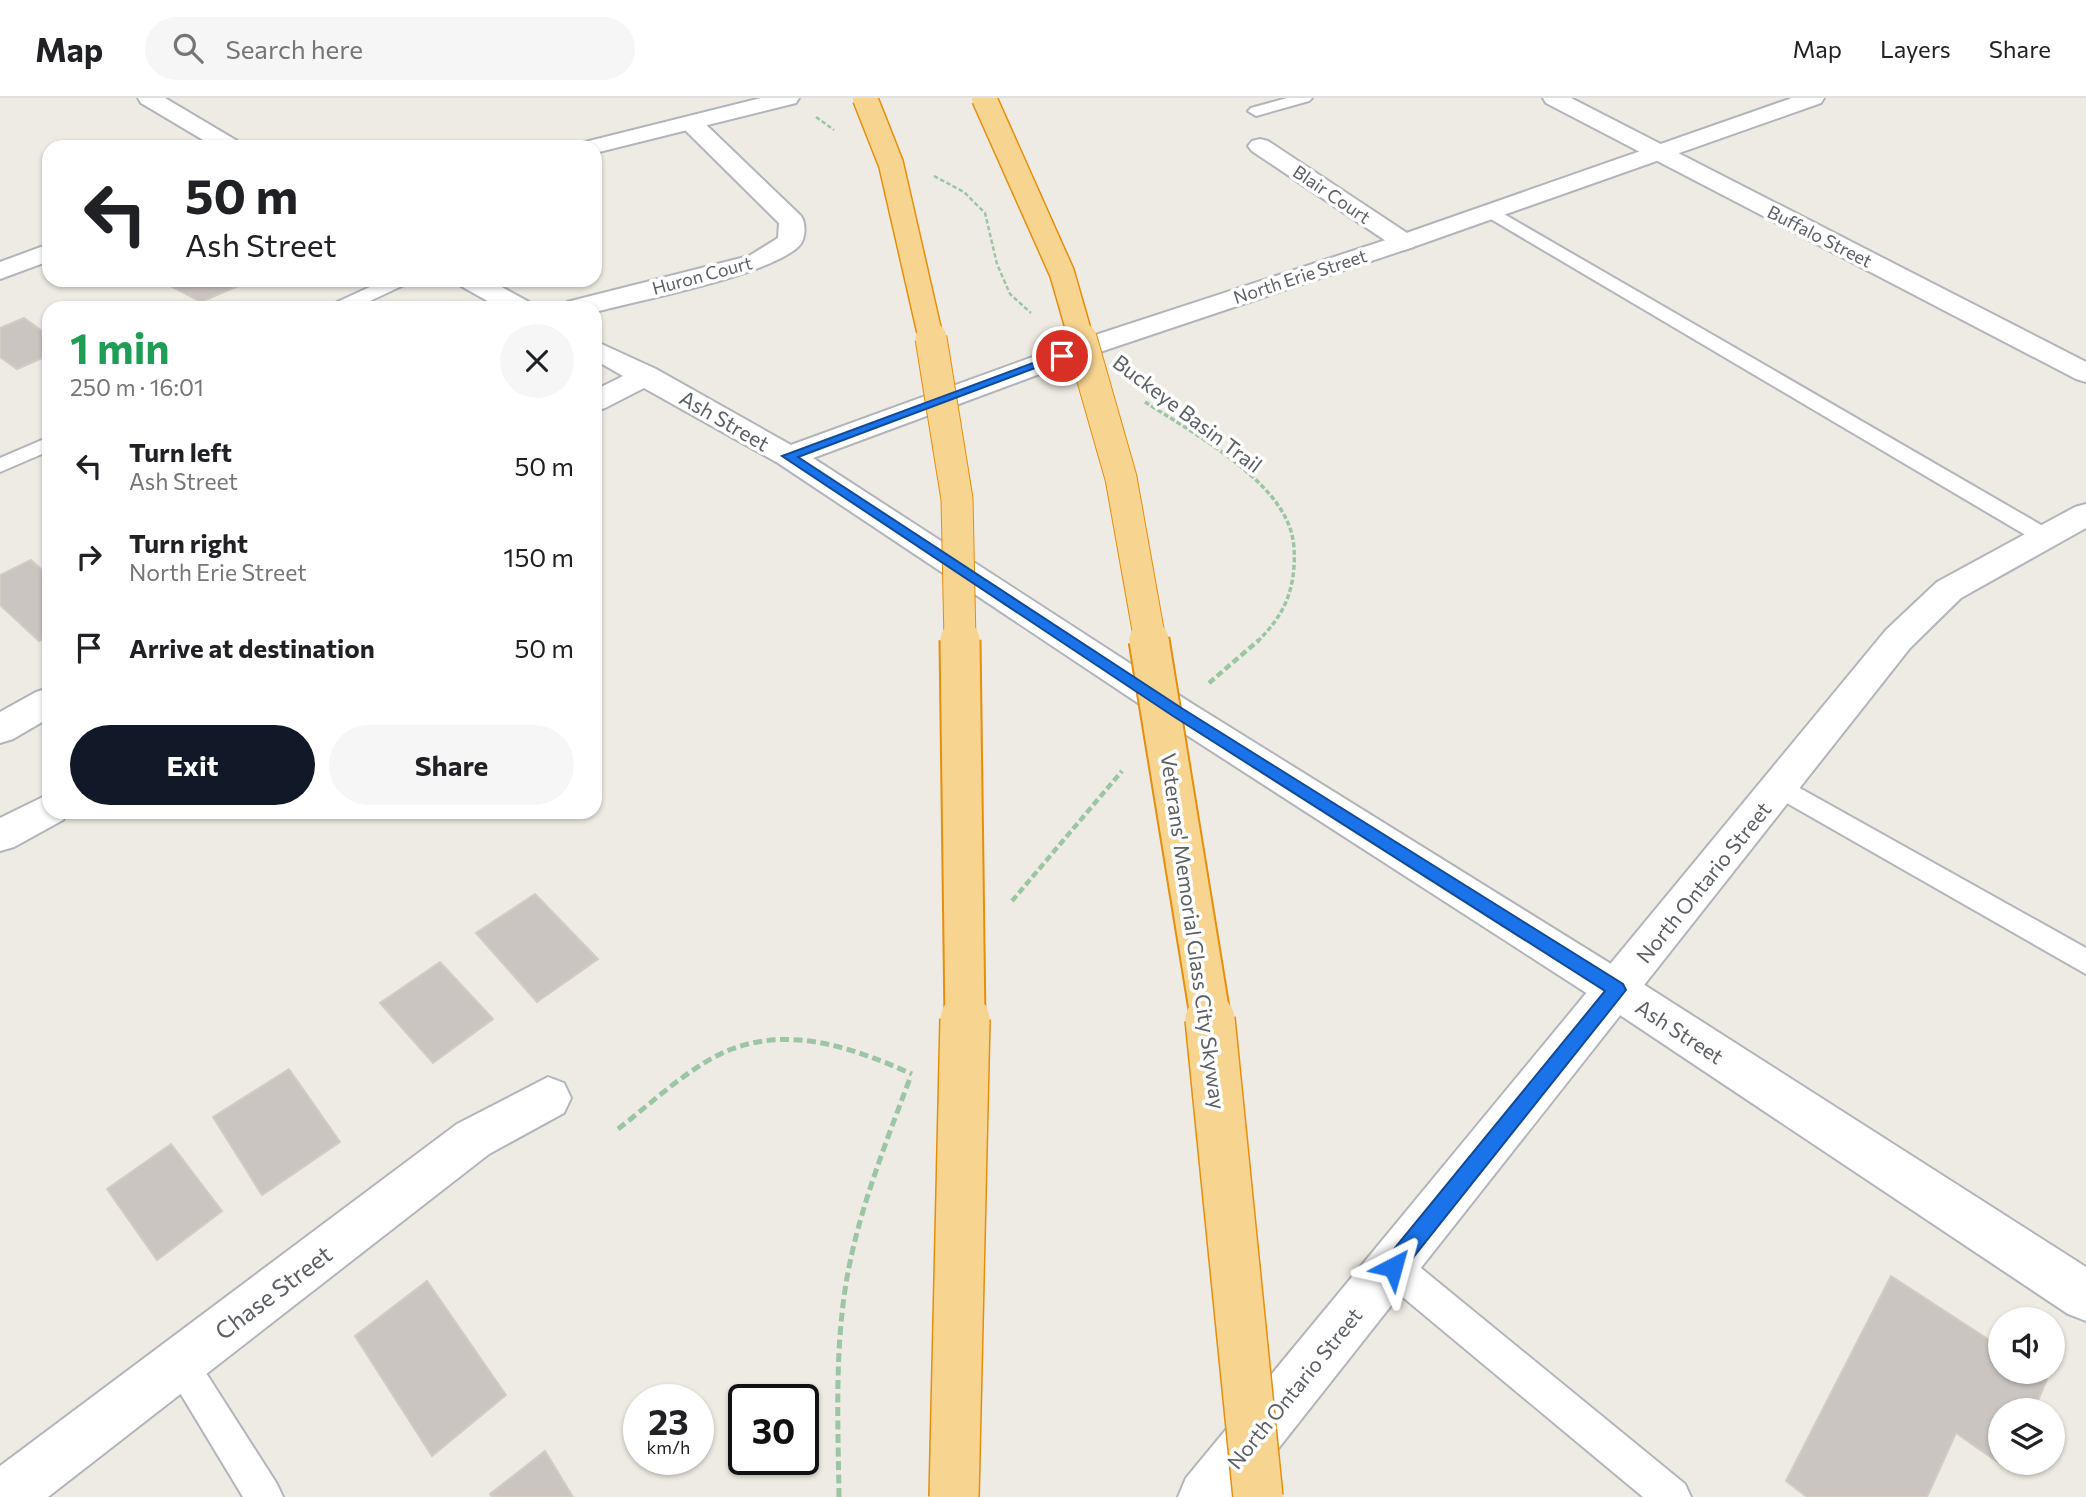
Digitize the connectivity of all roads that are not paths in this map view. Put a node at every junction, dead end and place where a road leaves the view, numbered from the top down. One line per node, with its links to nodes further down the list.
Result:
1 (149, 98): 10 (street)
2 (788, 98): 9 (street)
3 (865, 98): 46 (highway, bridge)
4 (984, 98): 39 (highway, Veterans' Memorial Glass City Skyway, bridge)
5 (1304, 98): 8 (lane)
6 (1554, 98): 13 (street, Buffalo Street)
7 (1813, 98): 13 (street, North Erie Street)
8 (1256, 111)
9 (691, 122): 11 (street); 22 (street, Huron Court)
10 (219, 140)
11 (602, 145)
12 (1260, 146): 15 (street, Blair Court)
13 (1657, 151): 14 (street, North Erie Street); 24 (street, Buffalo Street)
14 (1490, 211): 15 (street, North Erie Street); 31 (lane)
15 (1404, 242): 28 (street, North Erie Street)
16 (42, 255): 17 (street)
17 (0, 271)
18 (385, 287): 20 (lane)
19 (482, 287): 21 (street)
20 (355, 301)
21 (507, 301)
22 (602, 302)
23 (602, 353): 25 (street, Ash Street)
24 (2086, 373)
25 (646, 375): 26 (street); 28 (street, Ash Street)
26 (602, 398)
27 (42, 446): 29 (lane)
28 (789, 456): 38 (street, Ash Street)
29 (0, 466)
30 (2086, 514): 31 (street, North Ontario Street)
31 (2047, 538): 34 (street, North Ontario Street)
32 (42, 705): 33 (street)
33 (0, 729)
34 (1780, 787): 37 (lane); 38 (street, North Ontario Street)
35 (42, 813): 36 (street)
36 (0, 836)
37 (2086, 962)
38 (1617, 990): 41 (street, North Ontario Street); 42 (street, Ash Street)
39 (1214, 1042): 48 (highway, Veterans' Memorial Glass City Skyway, bridge); 49 (highway, bridge)
40 (548, 1098): 43 (street, Chase Street)
41 (1393, 1267): 47 (street, North Ontario Street); 50 (lane)
42 (2086, 1296)
43 (180, 1363): 44 (street, Chase Street); 45 (lane)
44 (4, 1497)
45 (264, 1497)
46 (954, 1497)
47 (1205, 1497)
48 (1258, 1497)
49 (1277, 1497)
50 (1672, 1497)

